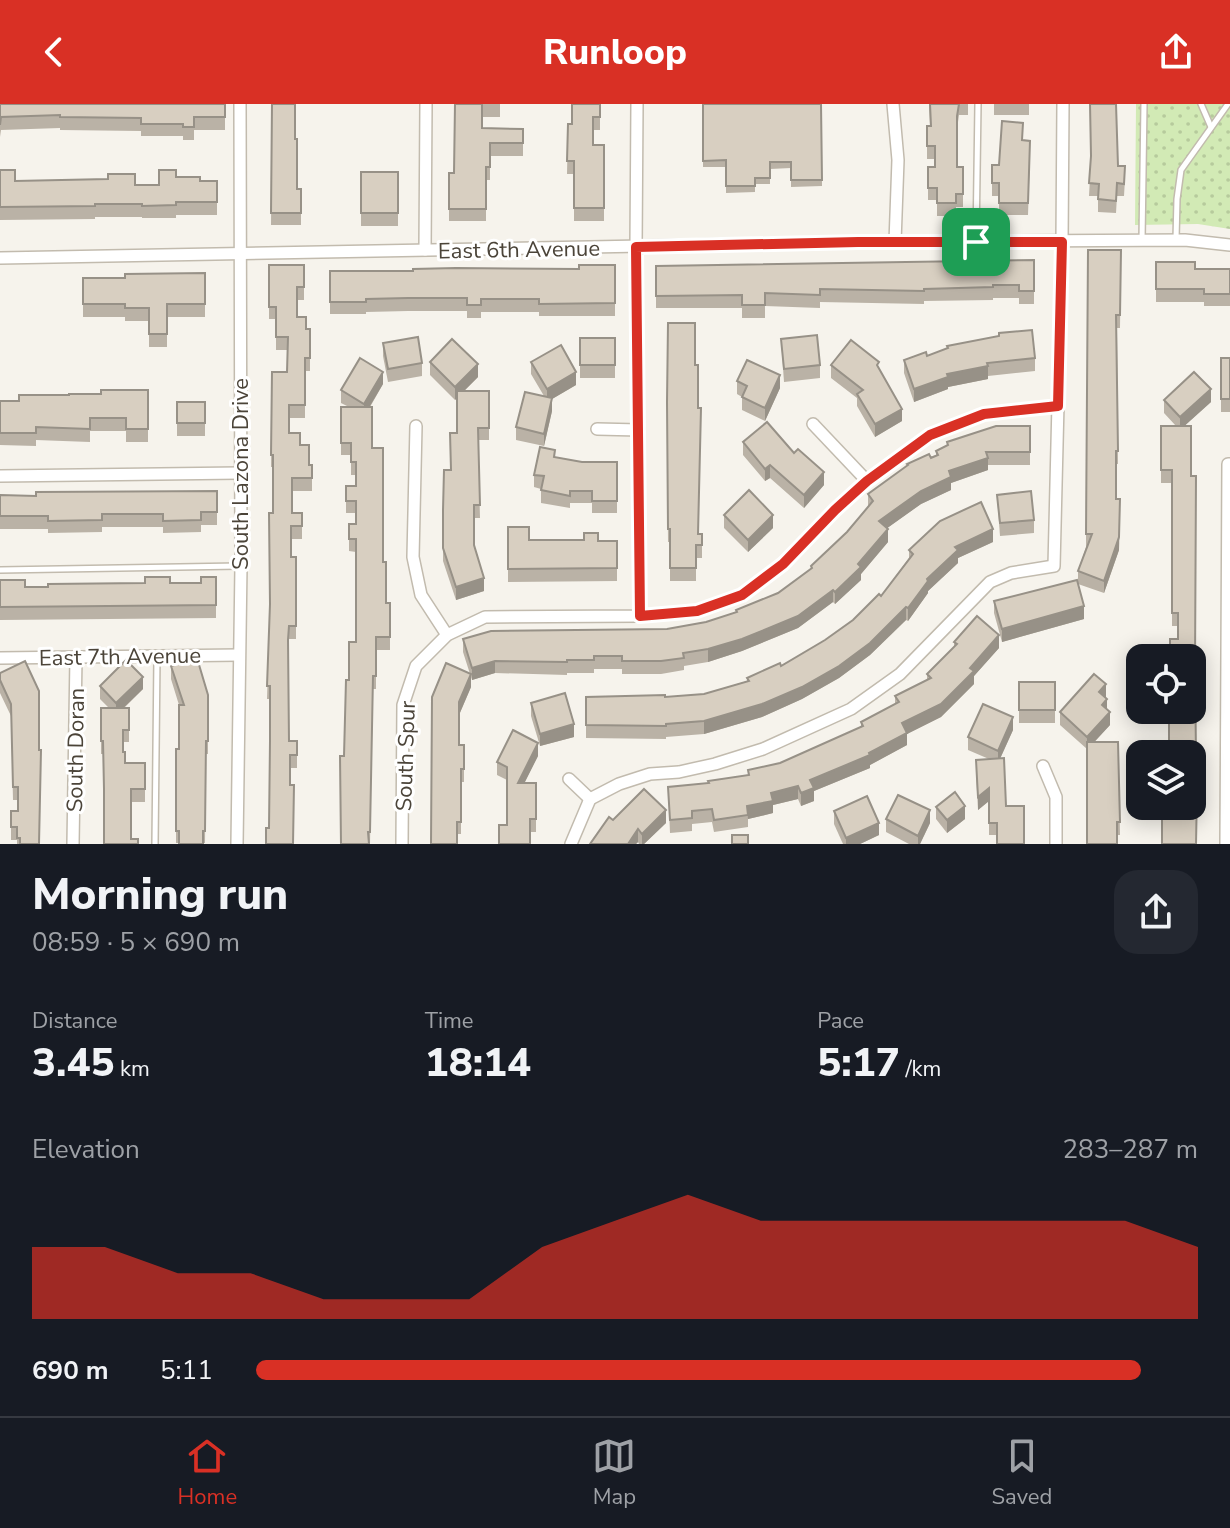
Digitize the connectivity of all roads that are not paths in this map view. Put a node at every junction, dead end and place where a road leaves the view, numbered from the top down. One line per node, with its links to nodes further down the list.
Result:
1 (240, 104): 19 (street, South Lazona Drive)
2 (426, 104): 18 (street)
3 (637, 104): 17 (street)
4 (893, 104): 13 (street)
5 (978, 104): 14 (lane)
6 (1063, 104): 15 (street)
7 (1144, 104): 12 (lane)
8 (1201, 104): 10 (lane)
9 (1228, 104): 10 (lane)
10 (1211, 127): 11 (lane)
11 (1176, 240): 12 (street, East 6th Avenue); 16 (street, East 6th Avenue)
12 (1142, 241): 15 (street, East 6th Avenue)
13 (895, 242): 14 (street, East 6th Avenue); 17 (street, East 6th Avenue)
14 (976, 242): 15 (street, East 6th Avenue)
15 (1062, 242): 21 (street)
16 (1230, 245)
17 (636, 247): 18 (street, East 6th Avenue); 25 (street)
18 (425, 250): 19 (street, East 6th Avenue)
19 (239, 254): 20 (street, East 6th Avenue); 27 (street, South Lazona Drive)
20 (0, 258)
21 (1058, 406): 29 (street, South Spur); 40 (street)
22 (813, 424): 29 (street)
23 (416, 426): 33 (street)
24 (597, 429): 25 (street)
25 (639, 430): 32 (street)
26 (1229, 464): 47 (street)
27 (240, 473): 28 (street); 30 (street, South Lazona Drive)
28 (0, 476)
29 (867, 481): 32 (street, South Spur)
30 (241, 566): 31 (lane); 34 (street, South Lazona Drive)
31 (0, 570)
32 (640, 616): 33 (street, South Spur)
33 (447, 635): 44 (street, South Spur)
34 (239, 655): 35 (street, East 7th Avenue); 43 (street, South Lazona Drive)
35 (157, 656): 36 (street, East 7th Avenue); 42 (lane)
36 (76, 657): 37 (street, East 7th Avenue); 41 (street, South Doran)
37 (0, 658)
38 (1043, 766): 46 (street)
39 (569, 779): 40 (street)
40 (590, 799): 45 (street)
41 (73, 844)
42 (155, 844)
43 (237, 844)
44 (402, 844)
45 (571, 844)
46 (1056, 844)
47 (1226, 844)

